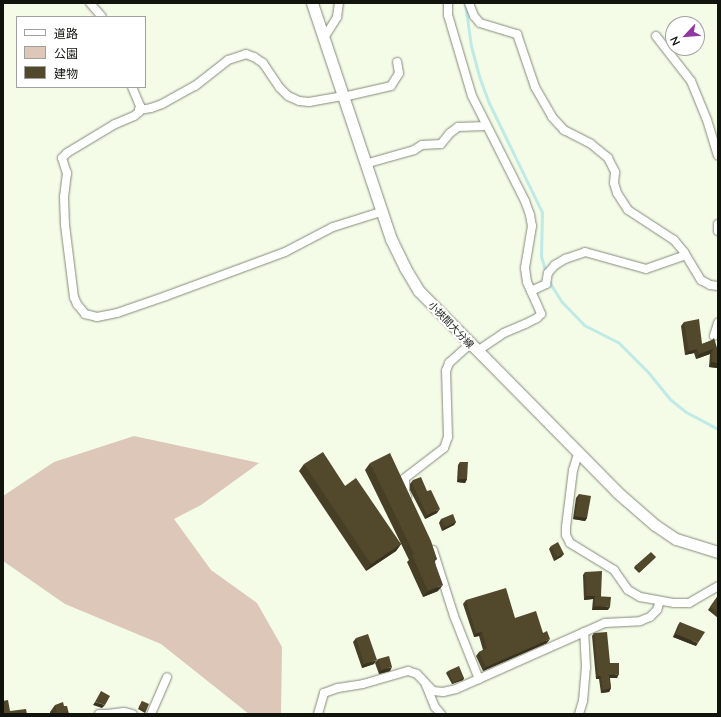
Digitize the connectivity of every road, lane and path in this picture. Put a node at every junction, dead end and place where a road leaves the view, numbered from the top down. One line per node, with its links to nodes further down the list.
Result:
1 (90, 3): 6 (street)
2 (312, 3): 8 (main road, 小挾間大分線)
3 (339, 3): 8 (street)
4 (448, 3): 13 (street)
5 (470, 3): 19 (street)
6 (101, 16)
7 (656, 36): 14 (street)
8 (324, 38): 11 (main road, 小挾間大分線)
9 (397, 62): 11 (street)
10 (132, 88): 12 (street)
11 (343, 96): 12 (street); 15 (main road, 小挾間大分線)
12 (139, 110): 16 (street)
13 (486, 126): 15 (street); 21 (street)
14 (718, 155)
15 (365, 164): 16 (main road, 小挾間大分線)
16 (381, 212): 24 (main road, 小挾間大分線)
17 (718, 224): 18 (street)
18 (718, 230)
19 (686, 255): 20 (street); 21 (street)
20 (718, 286)
21 (531, 291): 24 (street)
22 (718, 323): 23 (street)
23 (714, 336)
24 (473, 348): 25 (main road, 小挾間大分線); 26 (street)
25 (578, 454): 28 (main road, 小挾間大分線); 30 (street)
26 (412, 506)
27 (430, 540): 33 (street)
28 (718, 552)
29 (718, 586): 30 (street)
30 (660, 601): 31 (street)
31 (584, 632): 33 (street); 41 (street)
32 (167, 677): 38 (street)
33 (479, 679): 34 (street)
34 (425, 683): 39 (street); 40 (street)
35 (99, 714): 36 (street)
36 (106, 714): 37 (street)
37 (133, 714)
38 (151, 714)
39 (318, 714)
40 (441, 714)
41 (579, 714)

